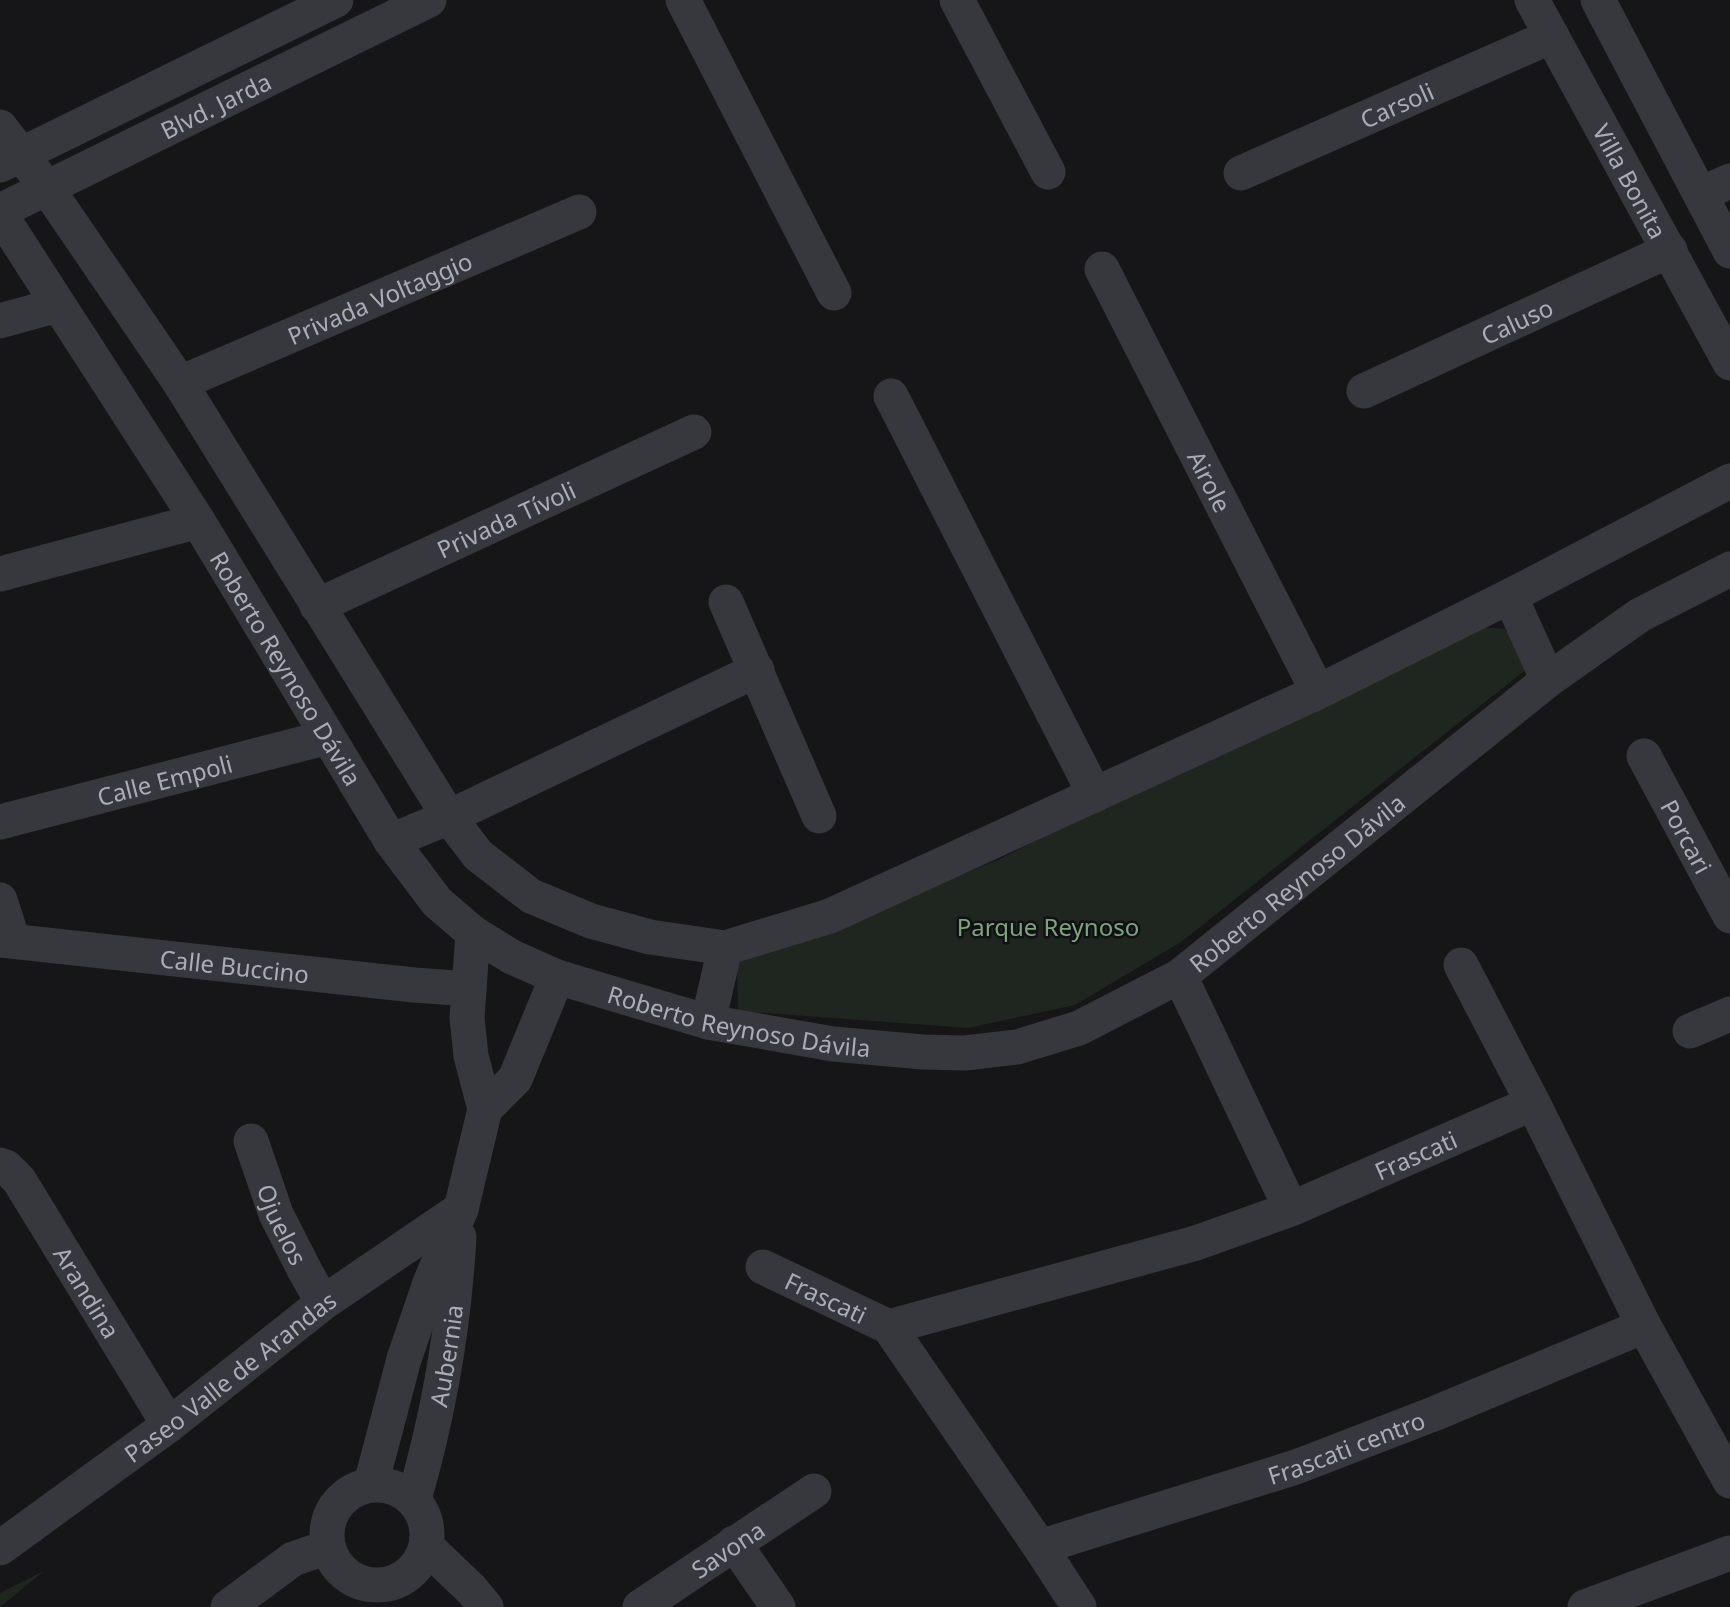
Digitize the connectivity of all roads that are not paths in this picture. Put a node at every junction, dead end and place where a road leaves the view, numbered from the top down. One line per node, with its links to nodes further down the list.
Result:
1 (336, 0): 9 (street, Blvd. Jarda)
2 (429, 0): 12 (street, Blvd. Jarda)
3 (683, 0): 19 (street)
4 (957, 0): 10 (street)
5 (1532, 0): 7 (street, Villa Bonita)
6 (1598, 0): 13 (street)
7 (1552, 36): 11 (street, Carsoli); 16 (street, Villa Bonita)
8 (0, 127): 9 (street)
9 (10, 160): 12 (street)
10 (1048, 172)
11 (1241, 173)
12 (47, 188): 14 (street, Blvd. Jarda); 23 (street)
13 (1715, 188): 17 (street)
14 (0, 212): 20 (street, Roberto Reynoso Dávila)
15 (579, 212): 23 (street, Privada Voltaggio)
16 (1670, 250): 22 (street, Villa Bonita); 24 (street, Caluso)
17 (1730, 251)
18 (1102, 269): 36 (street, Airole)
19 (834, 293)
20 (58, 305): 21 (street); 28 (street, Roberto Reynoso Dávila)
21 (0, 321)
22 (1730, 363)
23 (180, 383): 33 (street)
24 (1364, 391)
25 (891, 396): 39 (street)
26 (694, 432): 33 (street, Privada Tívoli)
27 (1730, 481): 31 (street)
28 (198, 521): 30 (street); 37 (street, Roberto Reynoso Dávila)
29 (1730, 569): 35 (street, Roberto Reynoso Dávila)
30 (0, 575)
31 (1510, 596): 35 (street); 36 (street)
32 (726, 602): 34 (street)
33 (317, 606): 41 (street)
34 (757, 670): 40 (street); 41 (street)
35 (1548, 680): 50 (street, Roberto Reynoso Dávila)
36 (1318, 692): 39 (street)
37 (328, 737): 42 (street, Calle Empoli); 43 (street, Roberto Reynoso Dávila)
38 (1644, 756): 45 (street, Porcari)
39 (1095, 795): 48 (street)
40 (819, 816)
41 (449, 817): 43 (street); 48 (street)
42 (0, 822)
43 (391, 841): 46 (street, Roberto Reynoso Dávila)
44 (0, 900): 47 (street)
45 (1730, 916)
46 (473, 933): 51 (street, Roberto Reynoso Dávila); 52 (street, Aubernia)
47 (6, 941): 52 (street, Calle Buccino)
48 (725, 948): 54 (street)
49 (1461, 965): 56 (street)
50 (1180, 976): 54 (street, Roberto Reynoso Dávila); 61 (street)
51 (556, 977): 54 (street, Roberto Reynoso Dávila); 57 (street)
52 (469, 989): 57 (street, Aubernia)
53 (1730, 1014): 55 (street)
54 (708, 1022)
55 (1689, 1031)
56 (1532, 1103): 61 (street, Frascati); 64 (street)
57 (485, 1109): 60 (street, Aubernia)
58 (251, 1141): 63 (street, Ojuelos)
59 (0, 1165): 66 (street, Arandina)
60 (461, 1209): 63 (street, Paseo Valle de Arandas); 68 (street, Aubernia); 70 (street, Aubernia)
61 (1291, 1209): 65 (street, Frascati)
62 (763, 1267): 65 (street, Frascati)
63 (323, 1303): 66 (street, Paseo Valle de Arandas)
64 (1644, 1326): 67 (street); 75 (street, Frascati centro)
65 (889, 1327): 75 (street, Frascati)
66 (169, 1425): 72 (street, Paseo Valle de Arandas)
67 (1730, 1481)
68 (371, 1484): 70 (street); 73 (street)
69 (814, 1491): 71 (street, Savona)
70 (414, 1499): 74 (street)
71 (734, 1543): 79 (street, Savona); 80 (street)
72 (2, 1545)
73 (328, 1547): 74 (street); 77 (street)
74 (427, 1547): 78 (street)
75 (1041, 1547): 81 (street, Frascati)
76 (1730, 1553): 82 (street)
77 (228, 1607)
78 (486, 1607)
79 (640, 1607)
80 (778, 1607)
81 (1079, 1607)
82 (1586, 1607)

